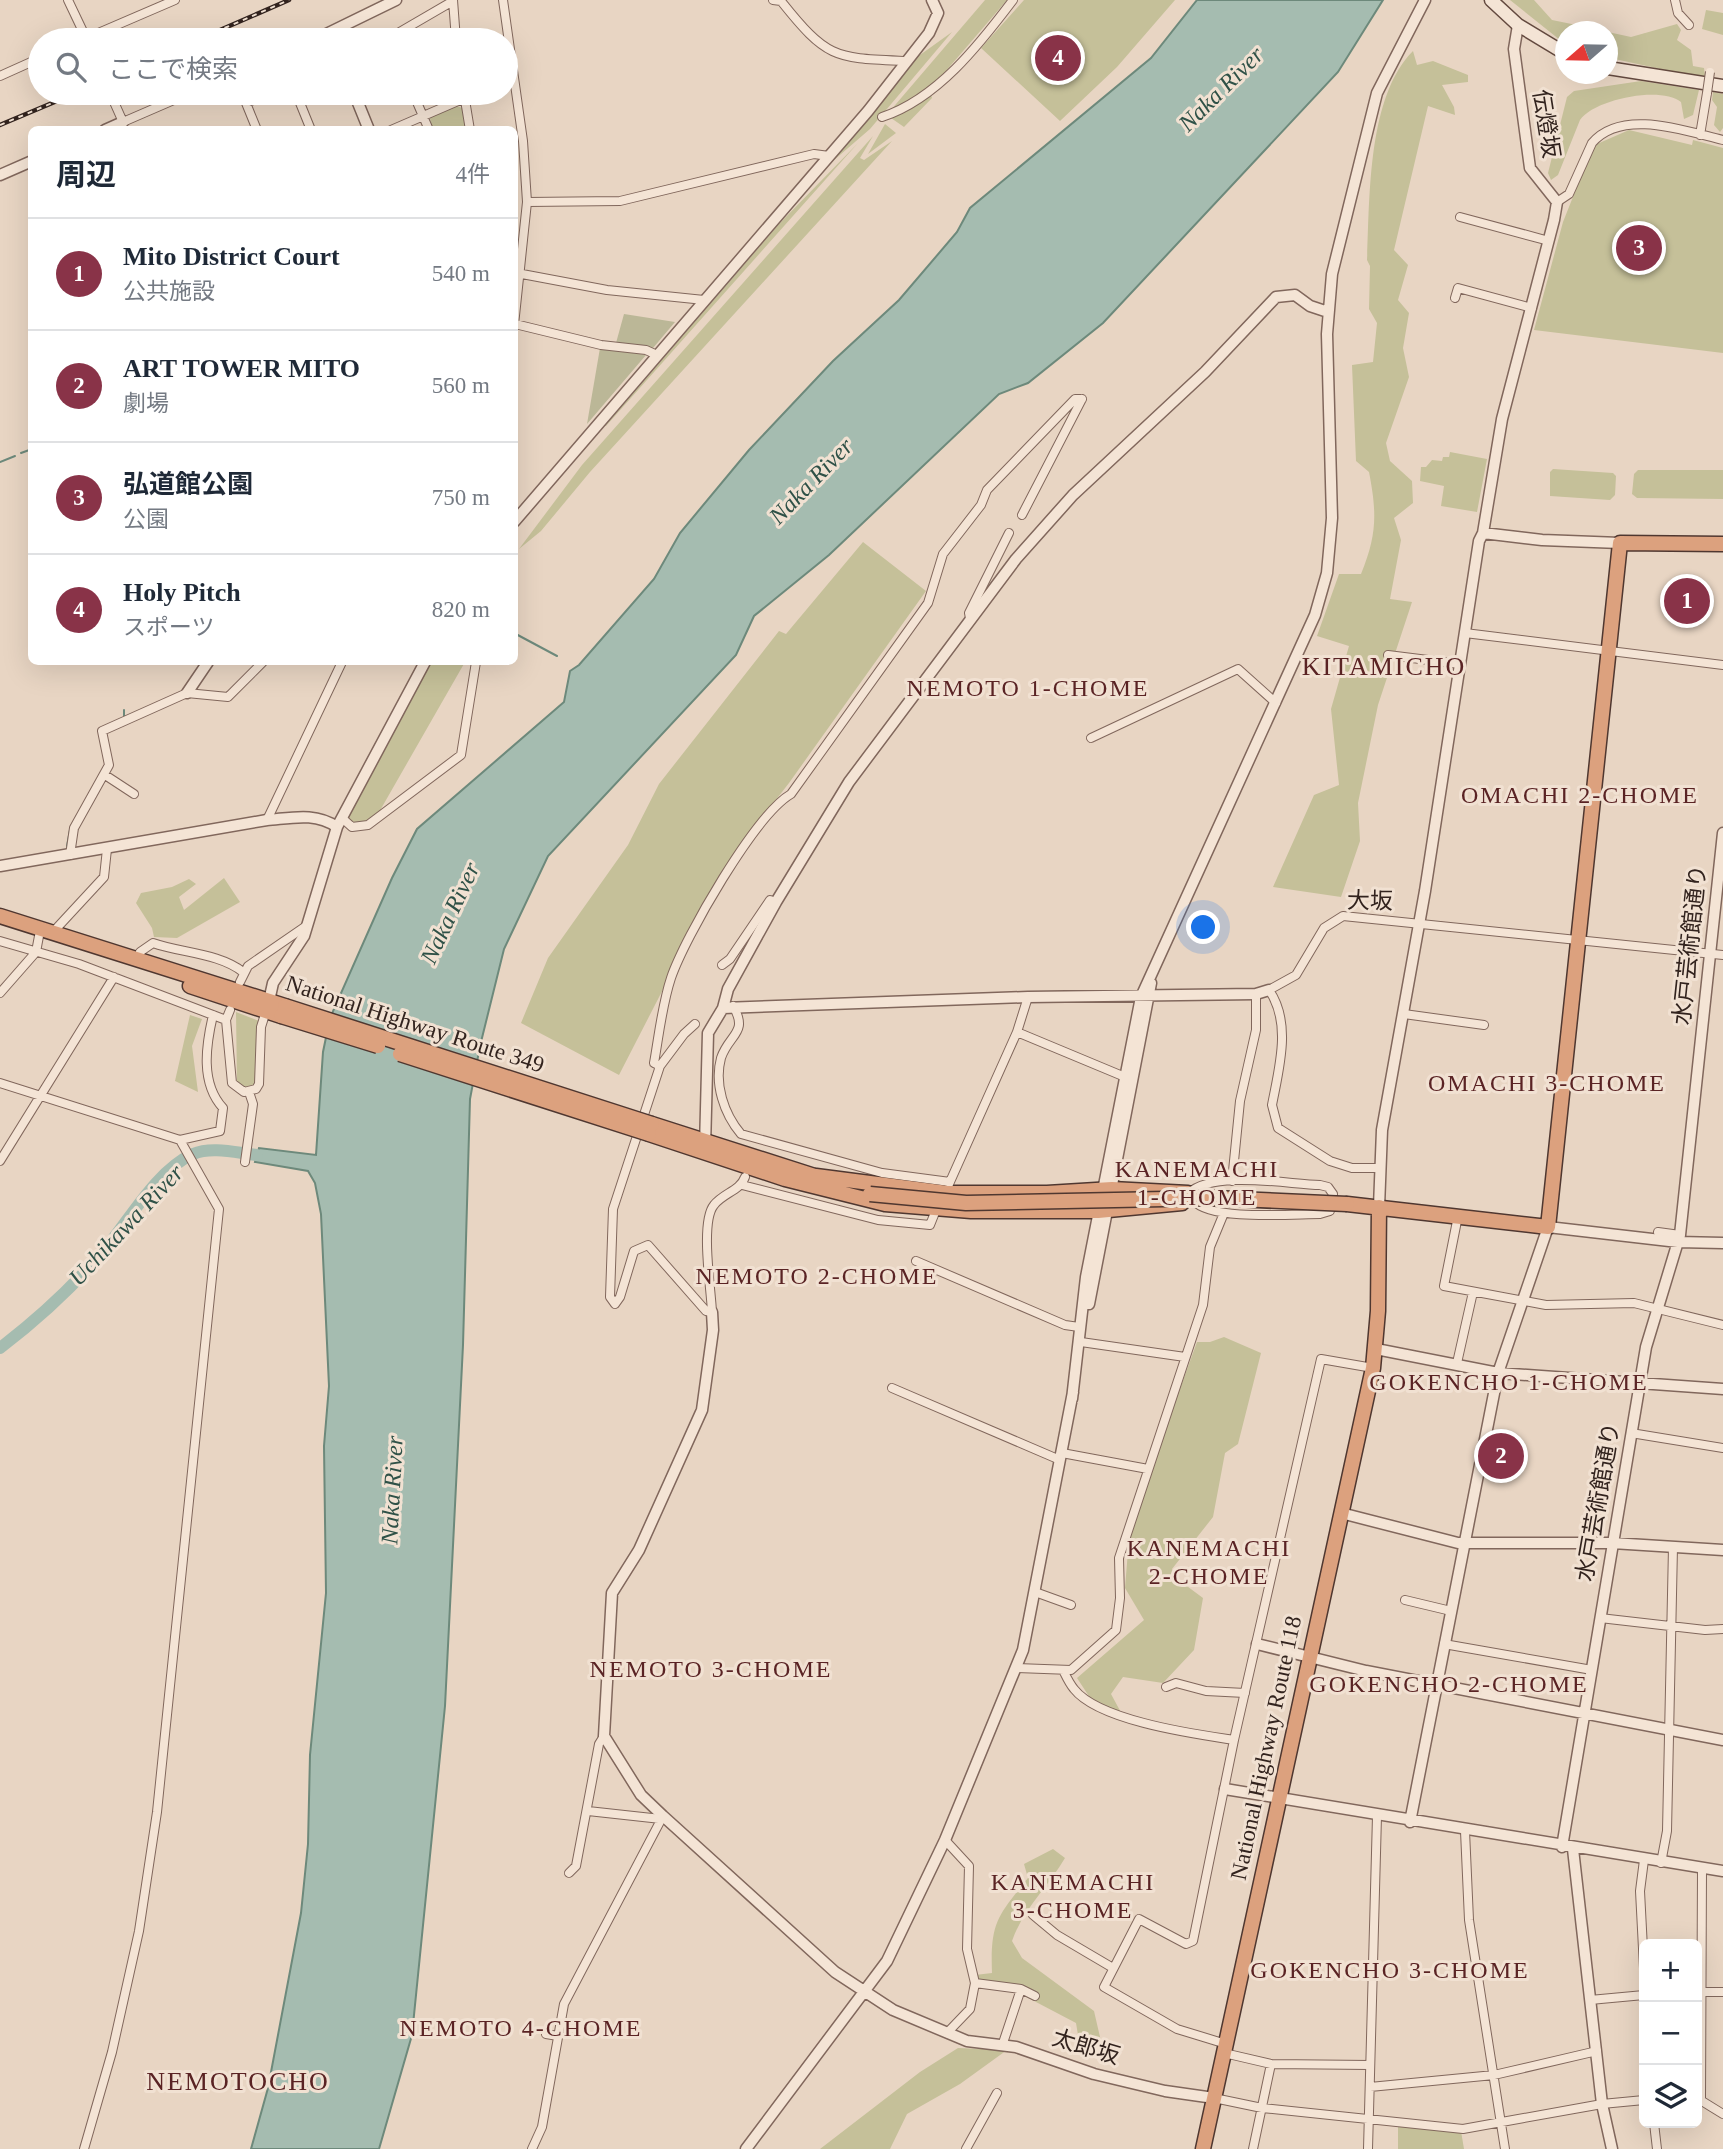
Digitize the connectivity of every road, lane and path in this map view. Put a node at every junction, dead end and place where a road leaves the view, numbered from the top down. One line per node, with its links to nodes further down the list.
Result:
1 (68, 0): 14 (street)
2 (175, 0): 15 (street)
3 (396, 0): 16 (street)
4 (453, 0): 17 (street); 18 (street)
5 (503, 0): 19 (street)
6 (773, 0): 21 (street)
7 (932, 0): 21 (street)
8 (1013, 0): 37 (street)
9 (1425, 0): 60 (street)
10 (1491, 0): 12 (main road)
11 (1675, 0): 13 (street)
12 (1518, 25): 20 (main road); 52 (street, 伝燈坂)
13 (1689, 25)
14 (80, 28)
15 (112, 28)
16 (346, 28)
17 (408, 28)
18 (455, 28)
19 (507, 28)
20 (1555, 47)
21 (907, 61): 48 (street)
22 (28, 63): 25 (street)
23 (1618, 70): 26 (main road)
24 (1710, 71): 46 (street, bridge)
25 (0, 76)
26 (1723, 86)
27 (115, 105): 38 (street)
28 (162, 105): 38 (street)
29 (247, 105): 40 (street)
30 (301, 105): 41 (street)
31 (359, 105): 42 (street)
32 (419, 105): 36 (street)
33 (445, 105): 36 (street)
34 (466, 105): 45 (street)
35 (518, 105): 51 (street)
36 (424, 116): 43 (street); 44 (street)
37 (882, 117)
38 (123, 122): 39 (street)
39 (114, 126)
40 (255, 126)
41 (309, 126)
42 (367, 126)
43 (400, 126)
44 (428, 126)
45 (469, 126)
46 (1700, 135): 47 (street); 52 (street)
47 (1723, 140)
48 (829, 156): 51 (street); 58 (street)
49 (28, 163): 50 (street)
50 (0, 175)
51 (527, 202): 55 (street)
52 (1556, 202): 54 (street)
53 (1460, 217): 54 (street)
54 (1549, 241): 59 (street)
55 (522, 274): 56 (street); 58 (street)
56 (518, 284)
57 (1455, 298): 59 (street)
58 (704, 300): 62 (street)
59 (1532, 308): 66 (street)
60 (1328, 312): 69 (street); 81 (street)
61 (518, 325): 62 (street)
62 (657, 355): 64 (street)
63 (1022, 516): 122 (street)
64 (518, 517)
65 (1009, 533): 69 (street)
66 (1483, 533): 67 (street); 70 (street)
67 (1620, 543): 68 (highway); 71 (highway)
68 (1723, 544)
69 (970, 618): 91 (street)
70 (1465, 633): 71 (street); 73 (street)
71 (1608, 650): 79 (street); 98 (highway)
72 (1388, 655): 73 (street)
73 (1460, 664): 93 (street)
74 (206, 665): 80 (street)
75 (260, 665): 80 (street)
76 (338, 665): 85 (street)
77 (423, 665): 86 (street)
78 (476, 665): 86 (street)
79 (1723, 665)
80 (187, 694): 83 (street)
81 (1276, 703): 82 (street); 112 (street)
82 (1091, 738)
83 (105, 775): 84 (street); 89 (street)
84 (134, 794)
85 (267, 820): 86 (street); 88 (street)
86 (340, 822): 94 (street)
87 (1723, 833): 102 (street, 水戸芸術館通り)
88 (107, 849): 89 (street); 96 (street)
89 (70, 855): 90 (street)
90 (0, 866)
91 (776, 902): 104 (street); 114 (street)
92 (0, 916): 96 (highway, National Highway Route 349)
93 (1420, 922): 98 (street, 大坂); 108 (street, 大坂); 116 (street)
94 (308, 923): 105 (street); 113 (street)
95 (0, 926): 97 (highway, National Highway Route 349)
96 (54, 931): 113 (highway, National Highway Route 349)
97 (38, 936): 100 (street); 113 (highway, National Highway Route 349)
98 (1577, 939): 102 (street, 大坂); 143 (highway)
99 (0, 941): 100 (street)
100 (36, 952): 106 (street); 109 (street)
101 (141, 952): 105 (street)
102 (1710, 954): 103 (street, 大坂); 145 (street, 水戸芸術館通り)
103 (1723, 955)
104 (722, 965)
105 (243, 972): 107 (street)
106 (114, 977): 117 (street); 126 (street)
107 (240, 982)
108 (1269, 990): 110 (street); 131 (street)
109 (0, 993)
110 (1255, 994): 112 (street); 133 (street)
111 (1028, 997): 112 (street); 114 (street); 121 (street)
112 (1145, 997): 123 (street); 135 (street)
113 (267, 1006): 125 (street); 128 (highway, National Highway Route 349, bridge)
114 (728, 1007): 128 (street); 134 (street)
115 (230, 1010): 118 (street)
116 (1404, 1014): 120 (street); 131 (street)
117 (213, 1015): 118 (street); 127 (street)
118 (226, 1020): 125 (street)
119 (695, 1024): 122 (street)
120 (1483, 1025)
121 (1017, 1032): 123 (street); 134 (street)
122 (660, 1066): 151 (street)
123 (1125, 1077): 135 (street)
124 (0, 1083): 126 (street)
125 (248, 1092): 130 (street)
126 (42, 1095): 127 (street); 129 (street)
127 (180, 1140): 242 (street)
128 (705, 1148): 132 (highway, National Highway Route 349)
129 (0, 1161)
130 (245, 1163)
131 (1380, 1168): 138 (street)
132 (815, 1181): 134 (highway, National Highway Route 349); 138 (highway, National Highway Route 349, bridge); 139 (highway, National Highway Route 349)
133 (1232, 1181): 136 (street); 141 (street)
134 (948, 1188): 135 (highway, National Highway Route 349)
135 (1107, 1189): 136 (highway, National Highway Route 349); 140 (street)
136 (1192, 1197): 137 (highway, National Highway Route 349); 140 (highway, National Highway Route 349); 141 (street)
137 (1323, 1201)
138 (1379, 1207): 142 (highway); 155 (highway, National Highway Route 118)
139 (936, 1210): 140 (highway, National Highway Route 349); 151 (street)
140 (1103, 1210): 153 (street); 154 (street)
141 (1224, 1213): 156 (street)
142 (1458, 1216): 143 (highway); 148 (street)
143 (1548, 1227): 145 (street); 149 (street)
144 (1658, 1232): 145 (street)
145 (1679, 1238): 146 (street); 150 (street, 水戸芸術館通り)
146 (1723, 1244)
147 (916, 1261): 153 (street)
148 (1473, 1292): 149 (street); 157 (street)
149 (1522, 1302): 150 (street); 159 (street)
150 (1659, 1308): 152 (street); 160 (street, 水戸芸術館通り)
151 (712, 1312): 191 (street)
152 (1723, 1325)
153 (1079, 1327): 163 (street)
154 (1081, 1342): 156 (street); 163 (street)
155 (1376, 1349): 157 (street); 158 (highway, National Highway Route 118)
156 (1185, 1357): 167 (street)
157 (1457, 1363): 159 (street)
158 (1373, 1368): 168 (highway, National Highway Route 118); 180 (street)
159 (1498, 1373): 160 (street); 169 (street)
160 (1639, 1384): 162 (street); 164 (street, 水戸芸術館通り)
161 (892, 1388): 166 (street)
162 (1723, 1389)
163 (1072, 1399): 166 (street)
164 (1631, 1433): 165 (street); 170 (street, 水戸芸術館通り)
165 (1723, 1448)
166 (1061, 1457): 167 (street); 173 (street)
167 (1149, 1469): 184 (street)
168 (1340, 1513): 169 (street); 182 (highway, National Highway Route 118)
169 (1465, 1543): 170 (street); 176 (street)
170 (1612, 1543): 171 (street); 177 (street, 水戸芸術館通り)
171 (1673, 1547): 172 (street); 178 (street)
172 (1723, 1550)
173 (1035, 1592): 175 (street); 183 (street)
174 (1405, 1600): 176 (street)
175 (1071, 1605)
176 (1451, 1611): 181 (street)
177 (1600, 1618): 178 (street); 185 (street, 水戸芸術館通り)
178 (1672, 1626): 179 (street); 190 (street)
179 (1723, 1629)
180 (1256, 1644): 182 (street); 188 (street)
181 (1444, 1644): 185 (street); 186 (street)
182 (1308, 1658): 186 (street); 195 (highway, National Highway Route 118)
183 (1017, 1668): 184 (street); 201 (street)
184 (1063, 1670): 192 (street)
185 (1592, 1670): 189 (street, 水戸芸術館通り)
186 (1435, 1683): 189 (street); 199 (street)
187 (1166, 1687): 188 (street)
188 (1245, 1693): 192 (street)
189 (1585, 1713): 190 (street); 202 (street, 水戸芸術館通り)
190 (1669, 1731): 193 (street); 204 (street)
191 (604, 1736): 196 (street); 198 (street, 太郎坂)
192 (1234, 1740): 194 (street)
193 (1723, 1740)
194 (1225, 1789): 195 (street); 211 (street)
195 (1279, 1798): 197 (street); 225 (highway, National Highway Route 118)
196 (588, 1811): 198 (street); 207 (street)
197 (1377, 1816): 199 (street); 228 (street)
198 (662, 1818): 216 (street, 太郎坂); 223 (street)
199 (1410, 1822): 200 (street)
200 (1465, 1831): 202 (street); 230 (street)
201 (946, 1840): 212 (street); 216 (street)
202 (1568, 1848): 203 (street); 219 (street, 水戸芸術館通り)
203 (1644, 1860): 204 (street); 209 (street)
204 (1661, 1863): 205 (street)
205 (1702, 1870): 206 (street); 210 (street)
206 (1723, 1871)
207 (569, 1872)
208 (1033, 1915): 211 (street)
209 (1642, 1939)
210 (1700, 1939)
211 (1113, 1968): 225 (street)
212 (975, 1983): 213 (street); 221 (street)
213 (1021, 1989): 218 (street); 224 (street)
214 (1702, 1992): 215 (street)
215 (1723, 1992)
216 (866, 1993): 221 (street, 太郎坂); 244 (street)
217 (1639, 1995): 219 (street)
218 (1035, 1996)
219 (1591, 2000): 226 (street, 水戸芸術館通り)
220 (1699, 2002): 229 (street)
221 (947, 2033): 224 (street, 太郎坂)
222 (546, 2034): 223 (street)
223 (558, 2036): 243 (street)
224 (1002, 2046): 233 (street, 太郎坂)
225 (1225, 2048): 227 (street); 233 (highway, National Highway Route 118)
226 (1597, 2052): 230 (street); 236 (street, 水戸芸術館通り)
227 (1271, 2064): 228 (street); 237 (street)
228 (1370, 2065): 231 (street)
229 (1699, 2065)
230 (1494, 2075): 231 (street); 240 (street)
231 (1370, 2087): 239 (street)
232 (997, 2093): 245 (street)
233 (1214, 2098): 237 (street); 246 (highway, National Highway Route 118)
234 (1639, 2100): 236 (street)
235 (1702, 2100): 238 (street)
236 (1602, 2104): 240 (street); 250 (street, 水戸芸術館通り)
237 (1262, 2108): 239 (street); 247 (street)
238 (1723, 2114)
239 (1369, 2118): 240 (street); 248 (street)
240 (1501, 2122): 249 (street)
241 (1655, 2128): 251 (street)
242 (84, 2149)
243 (533, 2149)
244 (746, 2149)
245 (966, 2149)
246 (1203, 2149)
247 (1253, 2149)
248 (1368, 2149)
249 (1505, 2149)
250 (1612, 2149)
251 (1657, 2149)

